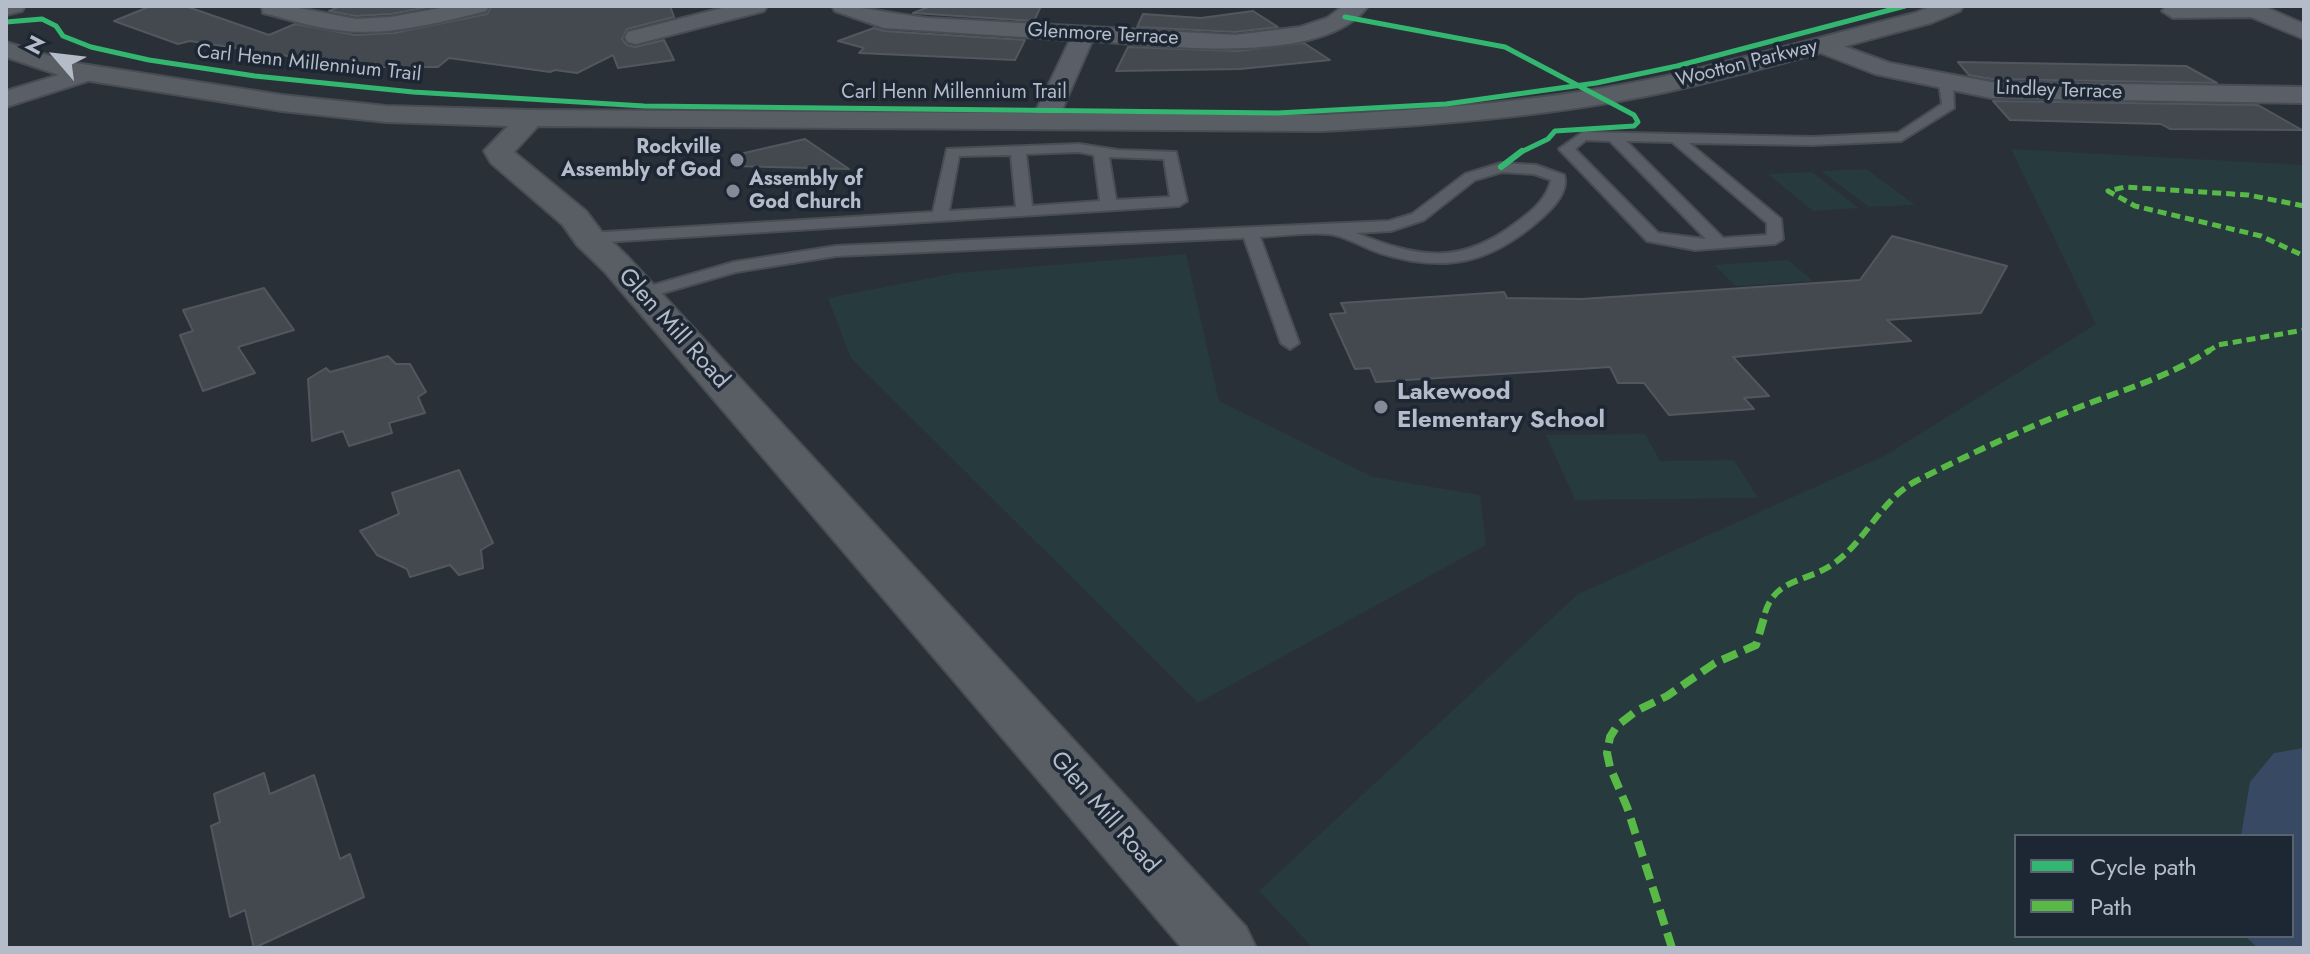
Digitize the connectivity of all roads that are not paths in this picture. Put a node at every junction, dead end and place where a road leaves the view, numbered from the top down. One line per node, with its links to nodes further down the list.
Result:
1 (14, 6): 7 (main road)
2 (478, 6): 8 (street)
3 (756, 6): 13 (street)
4 (843, 6): 12 (street, Glenmore Terrace)
5 (1357, 6): 12 (street, Glenmore Terrace)
6 (1952, 6): 14 (main road, Wootton Parkway)
7 (6, 8)
8 (271, 8)
9 (2249, 8): 10 (street); 11 (street)
10 (2173, 11)
11 (2304, 32)
12 (1084, 34): 21 (street)
13 (636, 37)
14 (1821, 45): 17 (street, Lindley Terrace); 21 (main road, Wootton Parkway)
15 (6, 49): 16 (main road)
16 (88, 73): 19 (street); 20 (main road)
17 (1946, 83): 18 (street, Lindley Terrace); 23 (lane)
18 (2304, 95)
19 (6, 99)
20 (531, 118): 21 (main road, Wootton Parkway); 31 (main road, Glen Mill Road)
21 (1045, 119)
22 (1613, 136): 23 (lane); 32 (lane); 32 (lane)
23 (1674, 137): 32 (lane)
24 (1018, 150): 25 (lane); 27 (lane); 28 (lane)
25 (1101, 151): 26 (lane); 26 (lane)
26 (1109, 206): 27 (lane)
27 (1025, 212): 28 (lane)
28 (940, 217): 31 (lane)
29 (1330, 228): 29 (lane); 30 (lane)
30 (1250, 233): 33 (lane); 34 (lane)
31 (589, 238): 33 (main road, Glen Mill Road)
32 (1719, 243)
33 (642, 294): 35 (main road, Glen Mill Road)
34 (1290, 343)
35 (1223, 948)

